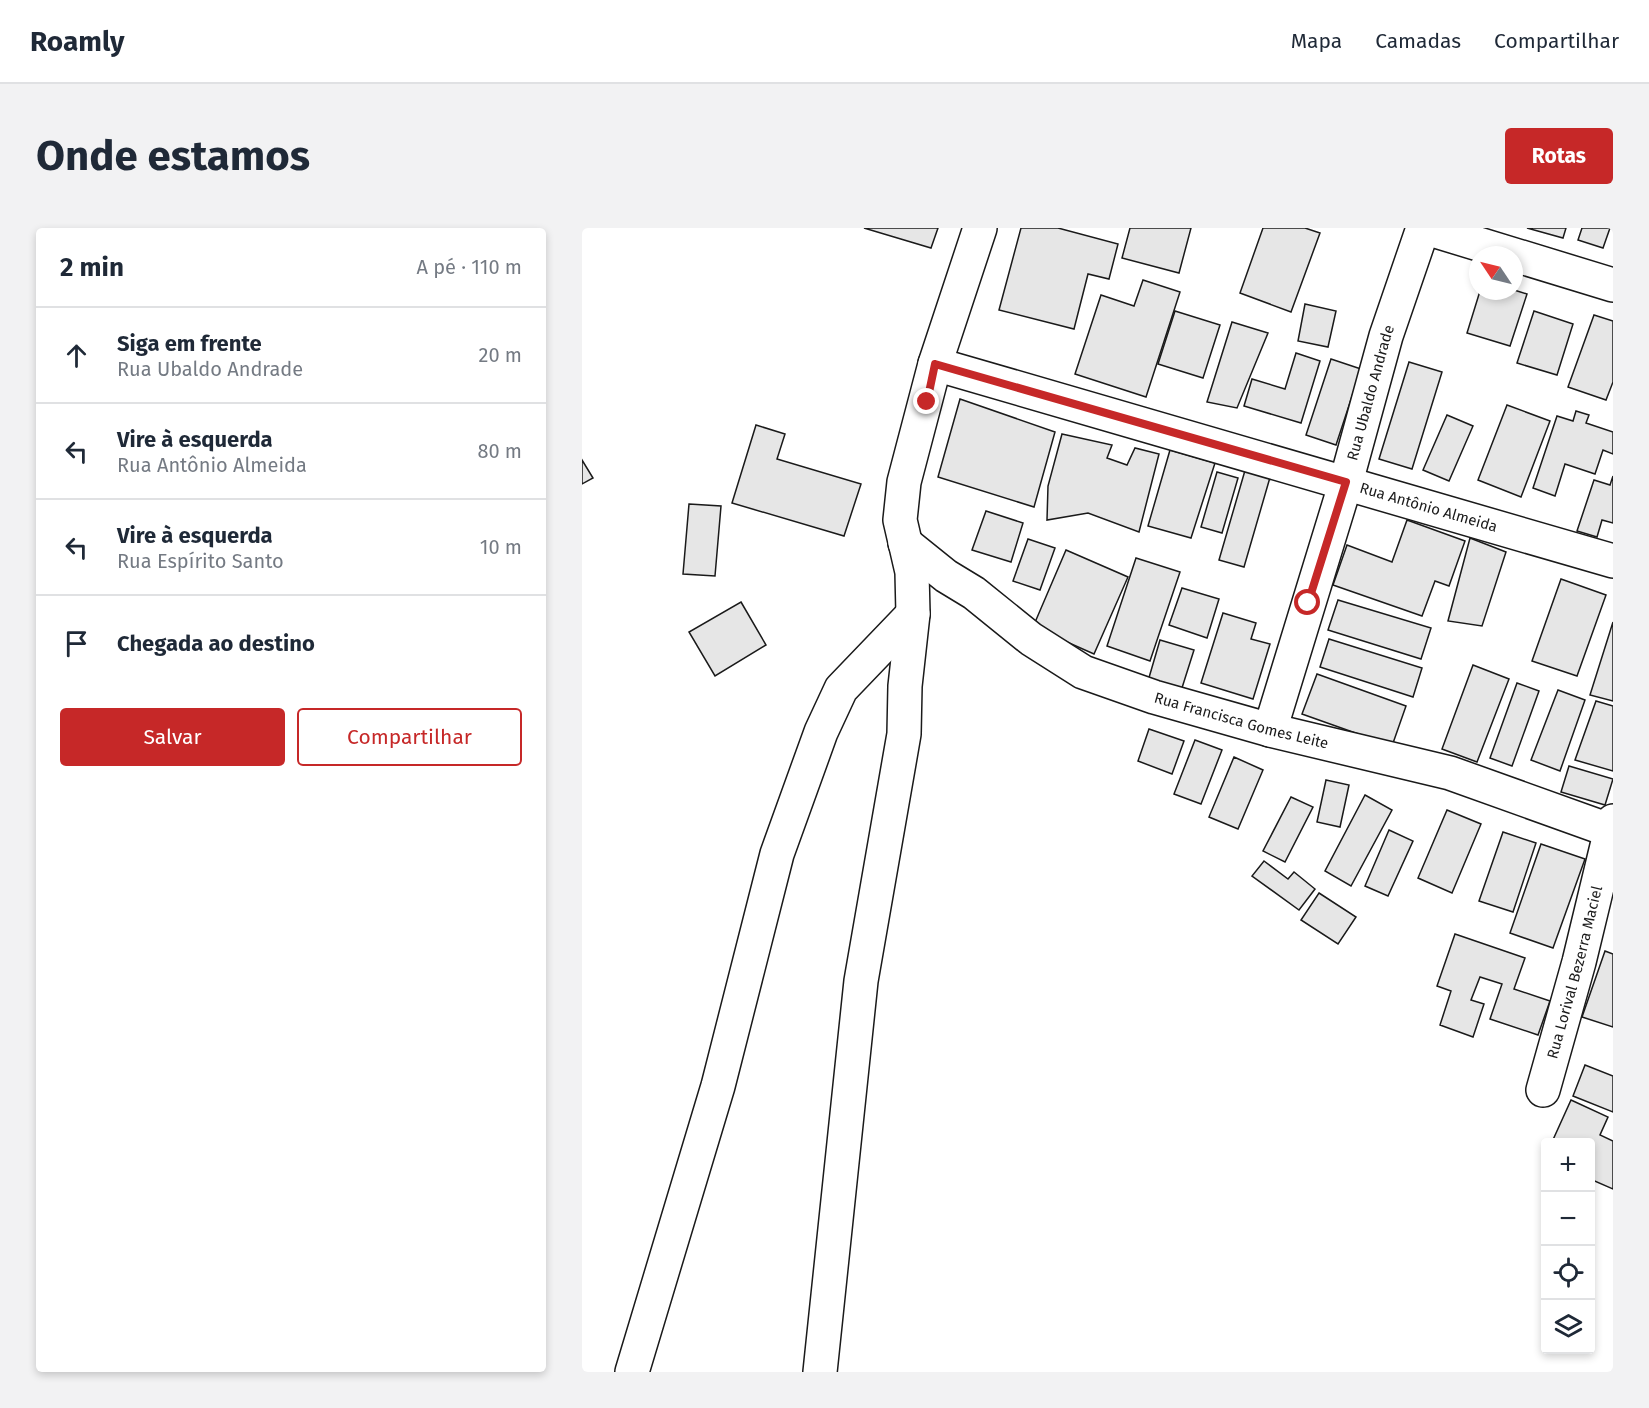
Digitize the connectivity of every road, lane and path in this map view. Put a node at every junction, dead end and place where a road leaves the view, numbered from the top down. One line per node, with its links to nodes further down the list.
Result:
1 (980, 228): 4 (street)
2 (1425, 228): 3 (street); 5 (street, Rua Ubaldo Andrade)
3 (1613, 285)
4 (935, 364): 5 (street, Rua Antônio Almeida); 6 (street)
5 (1346, 482): 7 (street, Rua Antônio Almeida); 9 (street, Rua Ubaldo Andrade)
6 (905, 543): 8 (street); 9 (street, Rua Francisca Gomes Leite)
7 (1613, 561)
8 (913, 614): 12 (street); 13 (street)
9 (1270, 730): 10 (street, Rua Francisca Gomes Leite)
10 (1611, 826): 11 (street, Rua Lorival Bezerra Maciel)
11 (1543, 1090)
12 (632, 1372)
13 (820, 1372)

